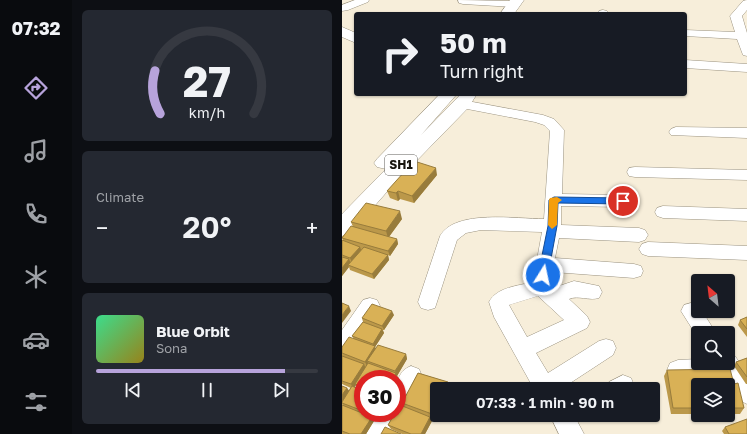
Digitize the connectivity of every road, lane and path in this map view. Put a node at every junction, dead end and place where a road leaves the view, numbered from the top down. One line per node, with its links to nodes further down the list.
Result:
1 (364, 0): 5 (street)
2 (530, 0): 6 (main road)
3 (464, 1): 6 (street)
4 (747, 3): 10 (street)
5 (343, 7): 7 (street)
6 (515, 8)
7 (354, 14)
8 (342, 31): 11 (main road)
9 (687, 33): 10 (street)
10 (741, 36): 12 (street)
11 (354, 38)
12 (747, 52)
13 (687, 64): 14 (street)
14 (747, 68)
15 (475, 96): 16 (street)
16 (458, 98): 21 (street); 23 (main road, SH1); 26 (main road, SH1)
17 (676, 132): 18 (street)
18 (747, 133)
19 (635, 172): 20 (street)
20 (747, 175)
21 (554, 200): 22 (street); 27 (street)
22 (623, 201)
23 (342, 207)
24 (663, 212): 25 (street)
25 (747, 214)
26 (342, 228)
27 (552, 229): 28 (street); 29 (street); 33 (street)
28 (747, 253)
29 (546, 264): 30 (street); 31 (street)
30 (634, 271)
31 (547, 292): 32 (street); 37 (street); 37 (street)
32 (592, 292)
33 (428, 302)
34 (370, 306): 35 (street)
35 (342, 346)
36 (606, 348): 43 (street)
37 (523, 349): 42 (street)
38 (691, 369): 39 (street)
39 (678, 370)
40 (732, 370): 45 (street)
41 (411, 376): 44 (street)
42 (542, 382)
43 (555, 382)
44 (406, 385)
45 (747, 392)
46 (385, 422): 47 (street)
47 (378, 434)

